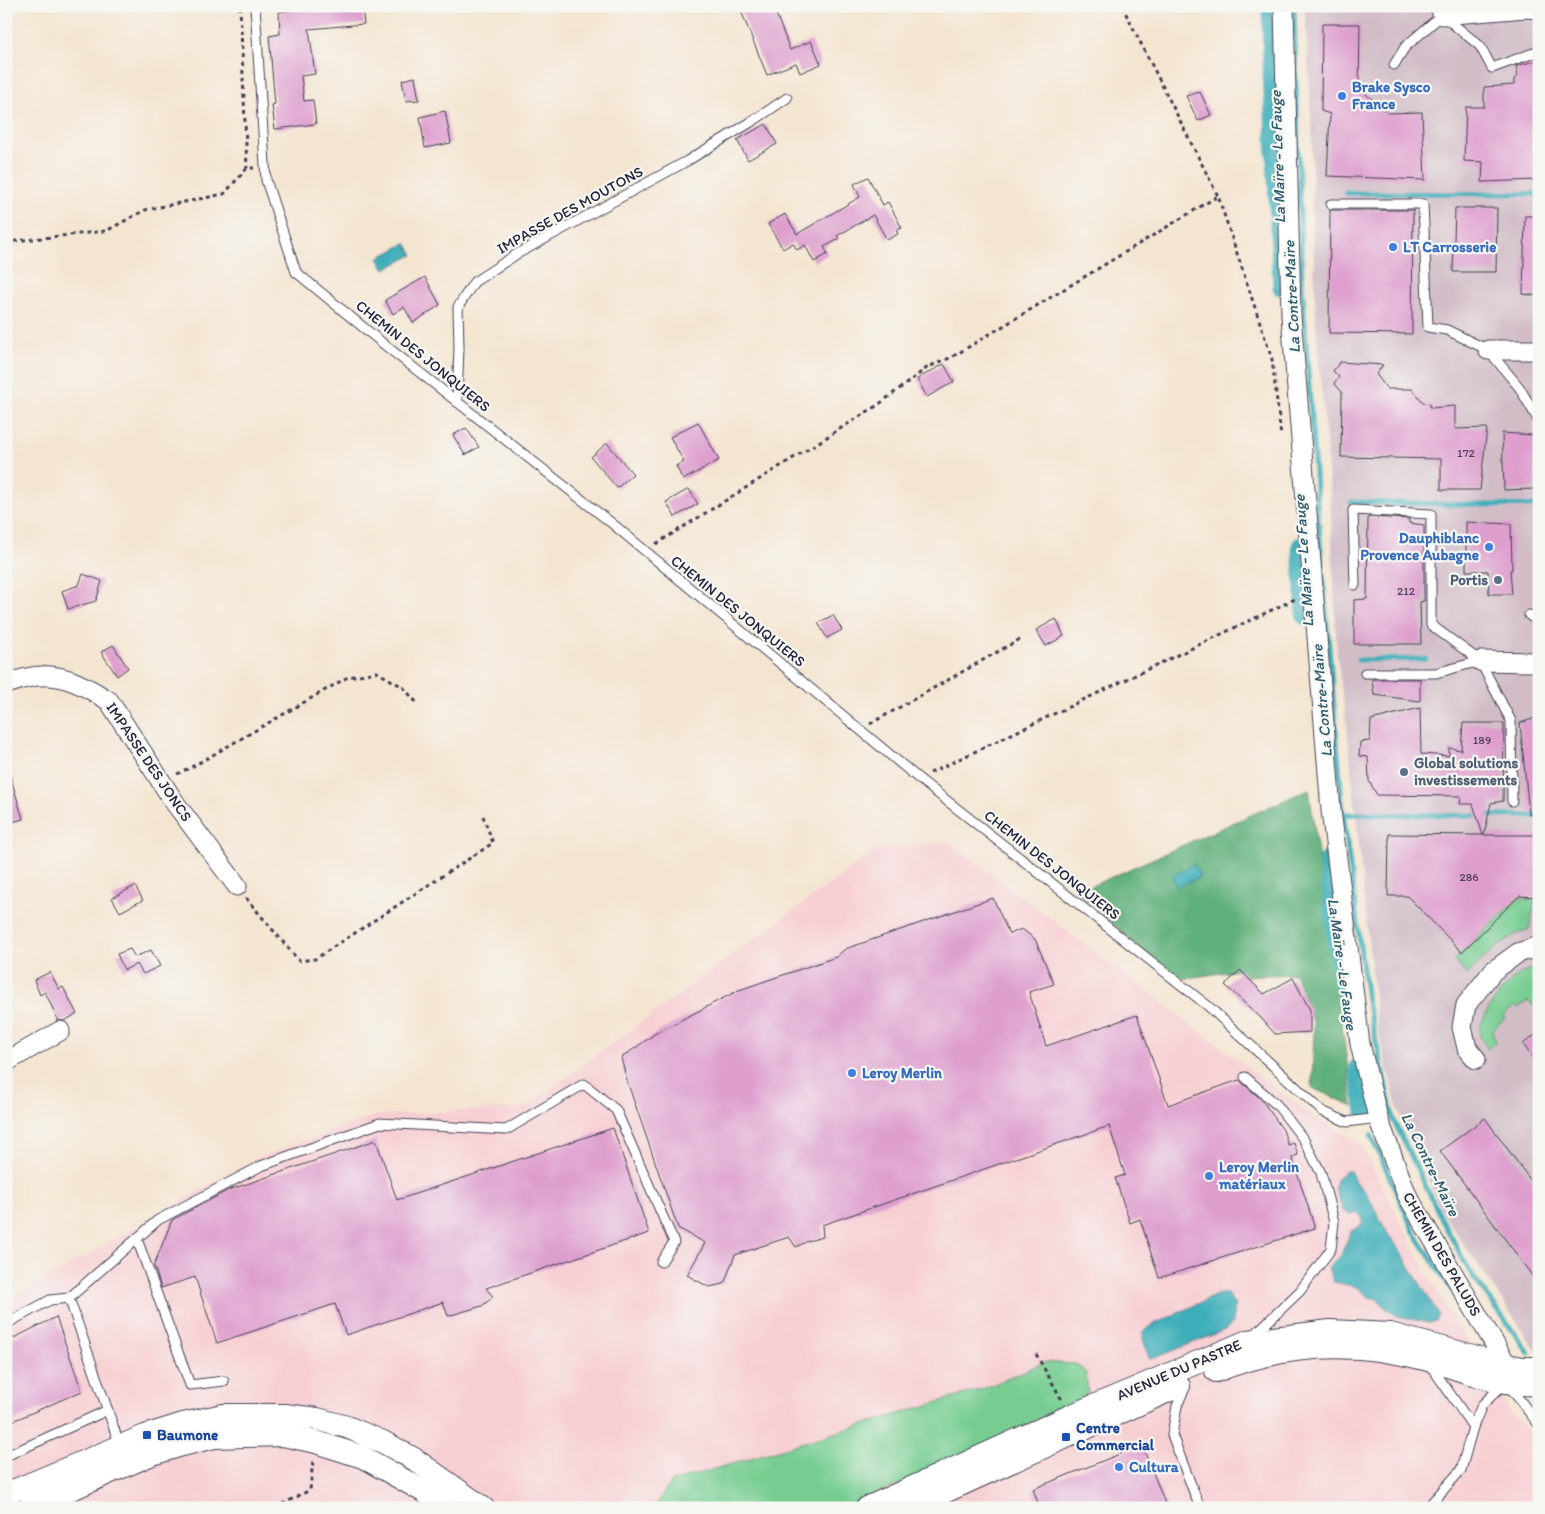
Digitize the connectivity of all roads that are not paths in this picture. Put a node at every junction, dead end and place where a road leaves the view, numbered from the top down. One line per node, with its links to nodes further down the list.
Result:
1 (255, 6): 11 (lane, CHEMIN DES JONQUIERS)
2 (1284, 6): 27 (street, CHEMIN DES PALUDS)
3 (1528, 7): 4 (street)
4 (1439, 9): 5 (lane); 6 (lane)
5 (1539, 51)
6 (1394, 65)
7 (788, 98): 11 (lane, IMPASSE DES MOUTONS)
8 (1331, 204): 9 (lane)
9 (1488, 350): 10 (street); 12 (lane)
10 (1539, 350)
11 (458, 402): 27 (lane, CHEMIN DES JONQUIERS)
12 (1539, 421)
13 (1355, 585): 16 (lane)
14 (1529, 615): 15 (lane)
15 (1539, 622)
16 (1480, 661): 17 (street); 18 (lane); 20 (lane)
17 (1539, 662)
18 (1365, 673)
19 (6, 684): 21 (street, IMPASSE DES JONCS)
20 (1512, 801)
21 (236, 886)
22 (1539, 946): 24 (street)
23 (60, 1031): 25 (street)
24 (1476, 1059)
25 (6, 1062)
26 (1246, 1077): 32 (lane)
27 (1378, 1118): 35 (street, CHEMIN DES PALUDS)
28 (137, 1239): 29 (lane); 30 (lane); 36 (lane)
29 (660, 1262)
30 (68, 1298): 31 (lane); 39 (lane)
31 (6, 1324)
32 (1248, 1341): 35 (street, AVENUE DU PASTRE); 49 (street, AVENUE DU PASTRE)
33 (1427, 1360): 35 (street, AVENUE DU PASTRE); 37 (street, AVENUE DU PASTRE); 41 (lane)
34 (1539, 1368): 35 (street, AVENUE DU PASTRE)
35 (1506, 1373): 38 (street, AVENUE DU PASTRE); 40 (lane); 41 (lane)
36 (224, 1382)
37 (1187, 1382): 45 (street, AVENUE DU PASTRE); 50 (lane)
38 (1539, 1384)
39 (108, 1410): 42 (lane); 43 (lane)
40 (1539, 1425)
41 (1473, 1427): 51 (lane)
42 (120, 1446): 44 (street); 48 (street)
43 (6, 1456)
44 (6, 1494)
45 (914, 1507)
46 (28, 1508): 47 (street)
47 (446, 1508)
48 (483, 1508)
49 (868, 1508)
50 (1200, 1508)
51 (1427, 1508)

